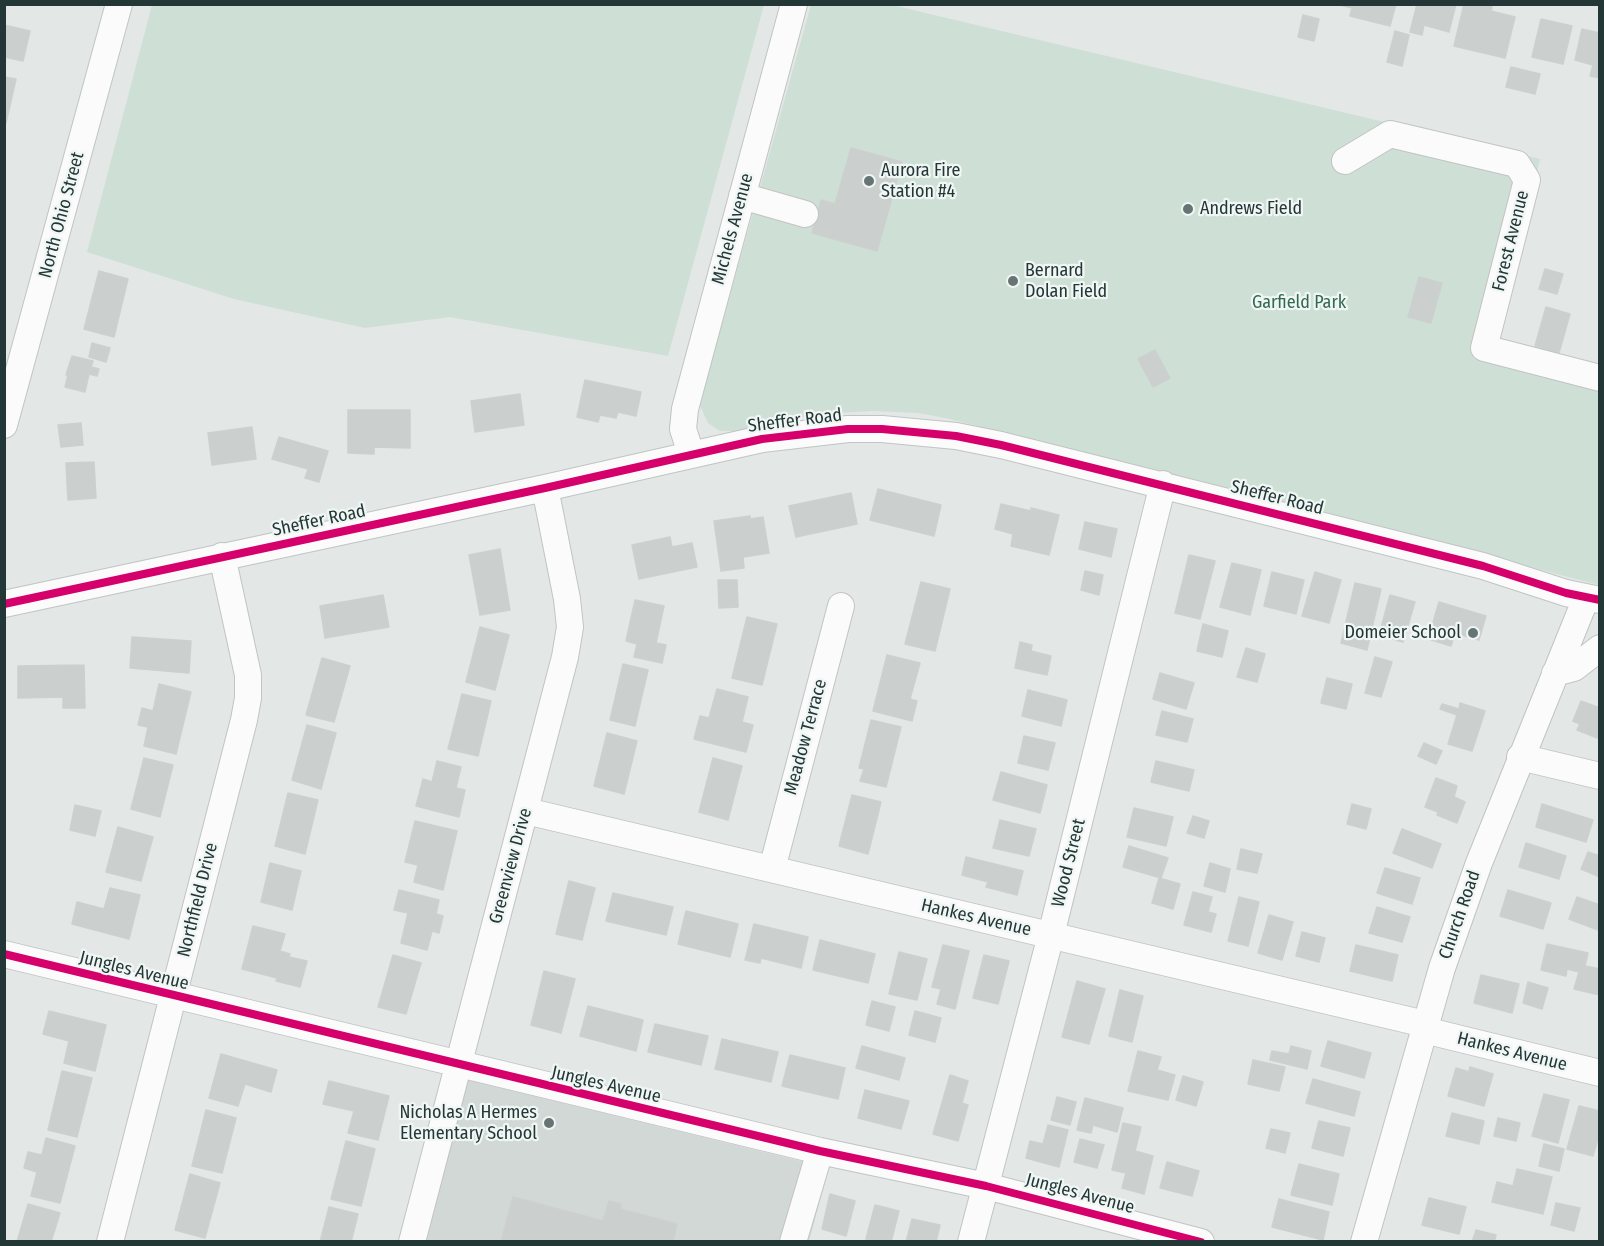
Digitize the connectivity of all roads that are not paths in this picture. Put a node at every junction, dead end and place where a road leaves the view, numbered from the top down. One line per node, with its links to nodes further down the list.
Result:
1 (119, 4): 7 (street, North Ohio Street)
2 (794, 4): 4 (street, Michels Avenue)
3 (1345, 161): 6 (street, Forest Avenue)
4 (742, 196): 5 (street); 8 (street, Michels Avenue)
5 (805, 214)
6 (1599, 378)
7 (4, 425)
8 (691, 454): 9 (street, Sheffer Road); 10 (street, Sheffer Road)
9 (1163, 484): 12 (street, Sheffer Road); 21 (street, Wood Street)
10 (545, 488): 11 (street, Sheffer Road); 19 (street, Greenview Drive)
11 (222, 556): 13 (street, Sheffer Road); 23 (street, Northfield Drive)
12 (1593, 599): 16 (street, Church Road)
13 (4, 604)
14 (841, 606): 20 (street, Meadow Terrace)
15 (1599, 648): 16 (street)
16 (1555, 673): 17 (street, Church Road)
17 (1520, 757): 18 (street); 24 (street, Church Road)
18 (1599, 776)
19 (526, 811): 20 (street, Hankes Avenue); 25 (street, Greenview Drive)
20 (772, 869): 21 (street, Hankes Avenue)
21 (1051, 935): 24 (street, Hankes Avenue); 28 (street, Wood Street)
22 (4, 954): 23 (street, Jungles Avenue)
23 (174, 996): 25 (street, Jungles Avenue); 29 (street, Northfield Drive)
24 (1424, 1027): 26 (street, Hankes Avenue); 34 (street, Church Road)
25 (459, 1066): 27 (street, Jungles Avenue); 30 (street, Greenview Drive)
26 (1599, 1073)
27 (820, 1151): 28 (street, Jungles Avenue); 31 (street)
28 (986, 1186): 32 (street, Wood Street); 33 (street, Jungles Avenue)
29 (110, 1242)
30 (412, 1242)
31 (793, 1242)
32 (971, 1242)
33 (1201, 1242)
34 (1365, 1242)

